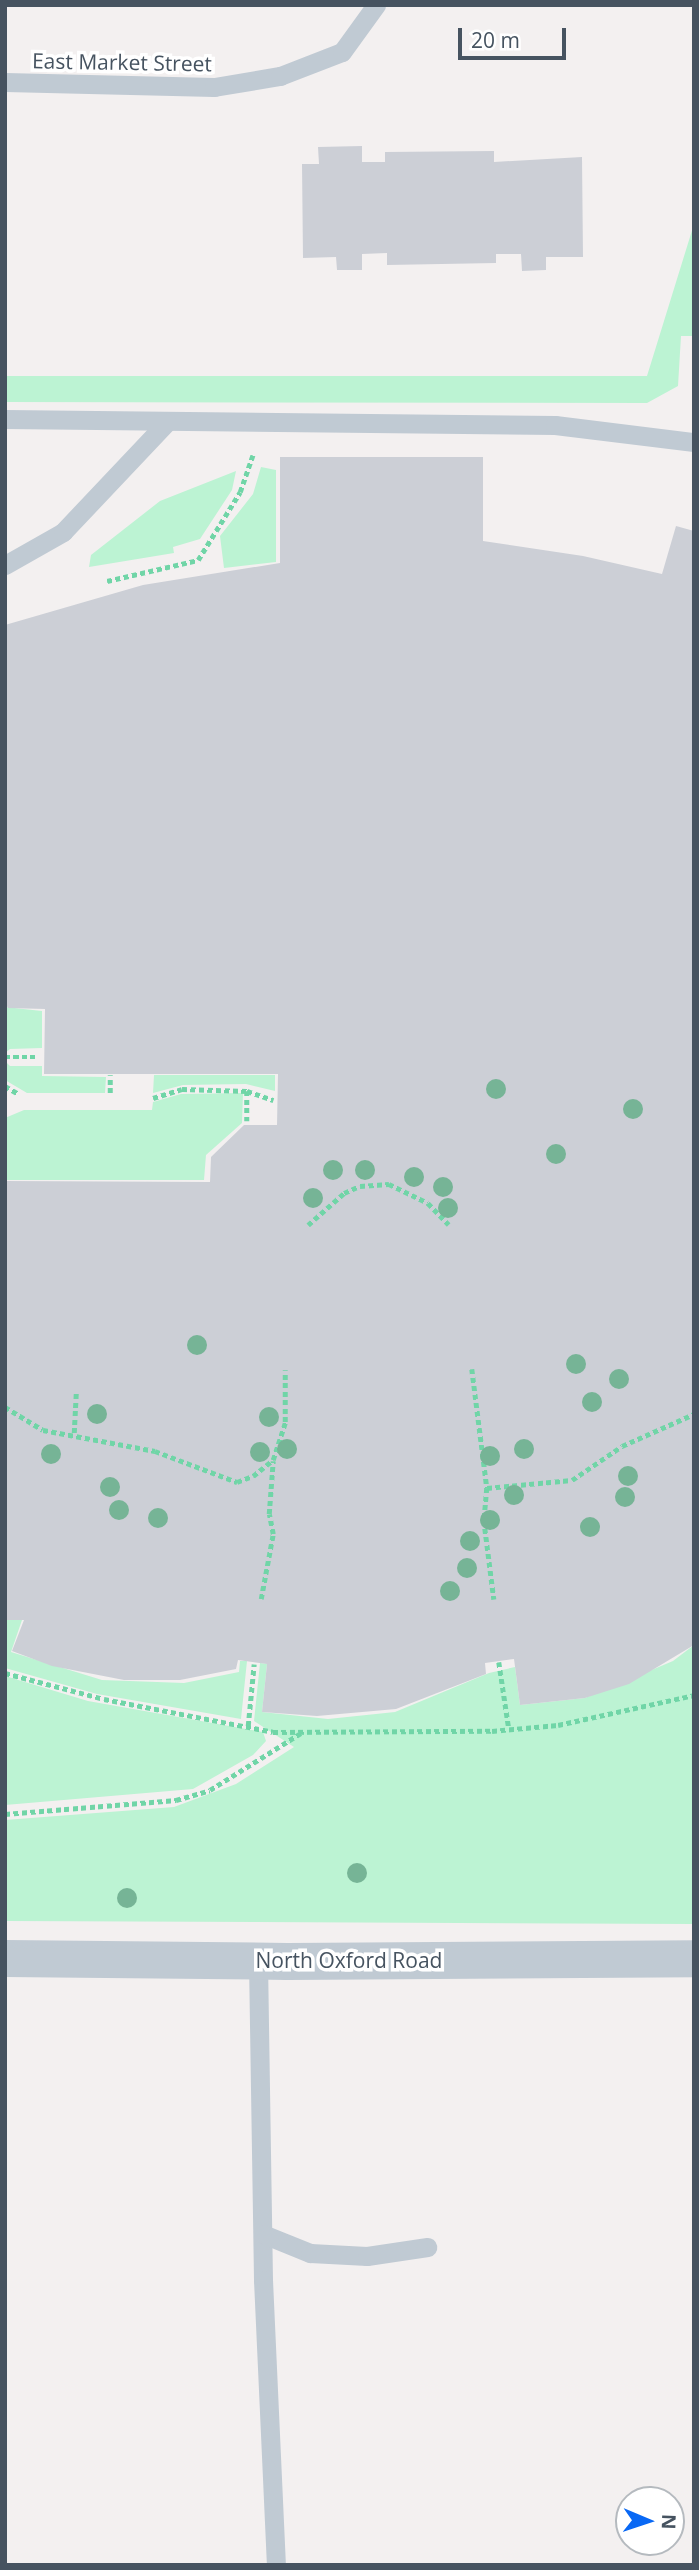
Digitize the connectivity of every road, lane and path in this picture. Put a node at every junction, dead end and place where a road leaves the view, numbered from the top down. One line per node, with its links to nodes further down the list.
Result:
1 (376, 5): 2 (lane, East Market Street)
2 (5, 82)
3 (5, 419): 4 (lane)
4 (167, 422): 5 (lane); 7 (lane)
5 (694, 442)
6 (253, 455): 8 (path)
7 (5, 565)
8 (107, 581)
9 (5, 1057): 10 (path)
10 (38, 1057)
11 (110, 1075): 14 (path)
12 (5, 1086): 15 (path)
13 (247, 1091): 16 (path); 17 (path); 18 (path)
14 (110, 1093)
15 (19, 1094)
16 (153, 1098)
17 (272, 1100)
18 (247, 1121)
19 (308, 1225): 20 (path)
20 (449, 1225)
21 (472, 1369): 28 (path)
22 (285, 1370): 27 (path)
23 (76, 1393): 26 (path)
24 (5, 1407): 26 (path)
25 (694, 1413): 28 (path)
26 (74, 1433): 27 (path)
27 (273, 1460): 29 (path)
28 (487, 1488): 30 (path)
29 (261, 1599)
30 (494, 1599)
31 (499, 1662): 36 (path)
32 (254, 1664): 35 (path)
33 (5, 1673): 35 (path)
34 (694, 1695): 36 (path)
35 (248, 1726): 37 (path)
36 (509, 1729): 37 (path)
37 (302, 1732): 38 (path)
38 (5, 1814)
39 (5, 1958): 41 (street, North Oxford Road)
40 (694, 1958): 41 (street, North Oxford Road)
41 (258, 1961): 42 (lane)
42 (262, 2234): 43 (lane); 44 (lane)
43 (427, 2247)
44 (276, 2565)

